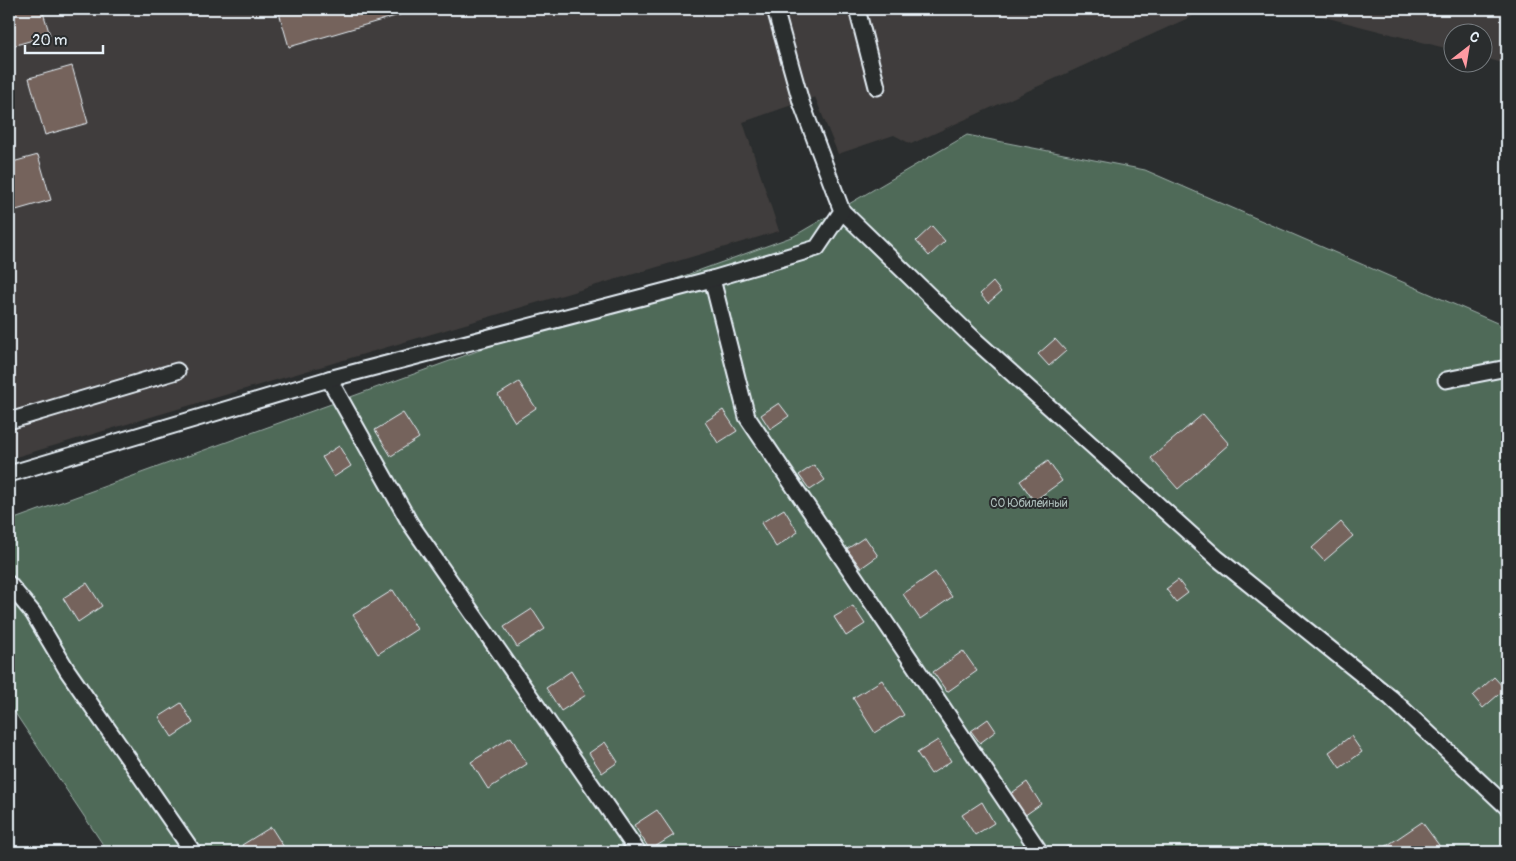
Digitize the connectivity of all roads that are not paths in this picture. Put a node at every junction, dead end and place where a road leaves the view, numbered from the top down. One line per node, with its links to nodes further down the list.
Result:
1 (775, 9): 4 (lane)
2 (857, 9): 3 (lane)
3 (877, 87)
4 (842, 211): 5 (lane); 13 (lane)
5 (712, 280): 8 (lane); 16 (lane)
6 (1507, 368): 9 (lane)
7 (177, 371): 10 (lane)
8 (329, 379): 11 (lane); 15 (lane)
9 (1446, 380)
10 (9, 422)
11 (9, 474)
12 (9, 584): 14 (lane)
13 (1507, 807)
14 (192, 852)
15 (638, 852)
16 (1040, 852)

